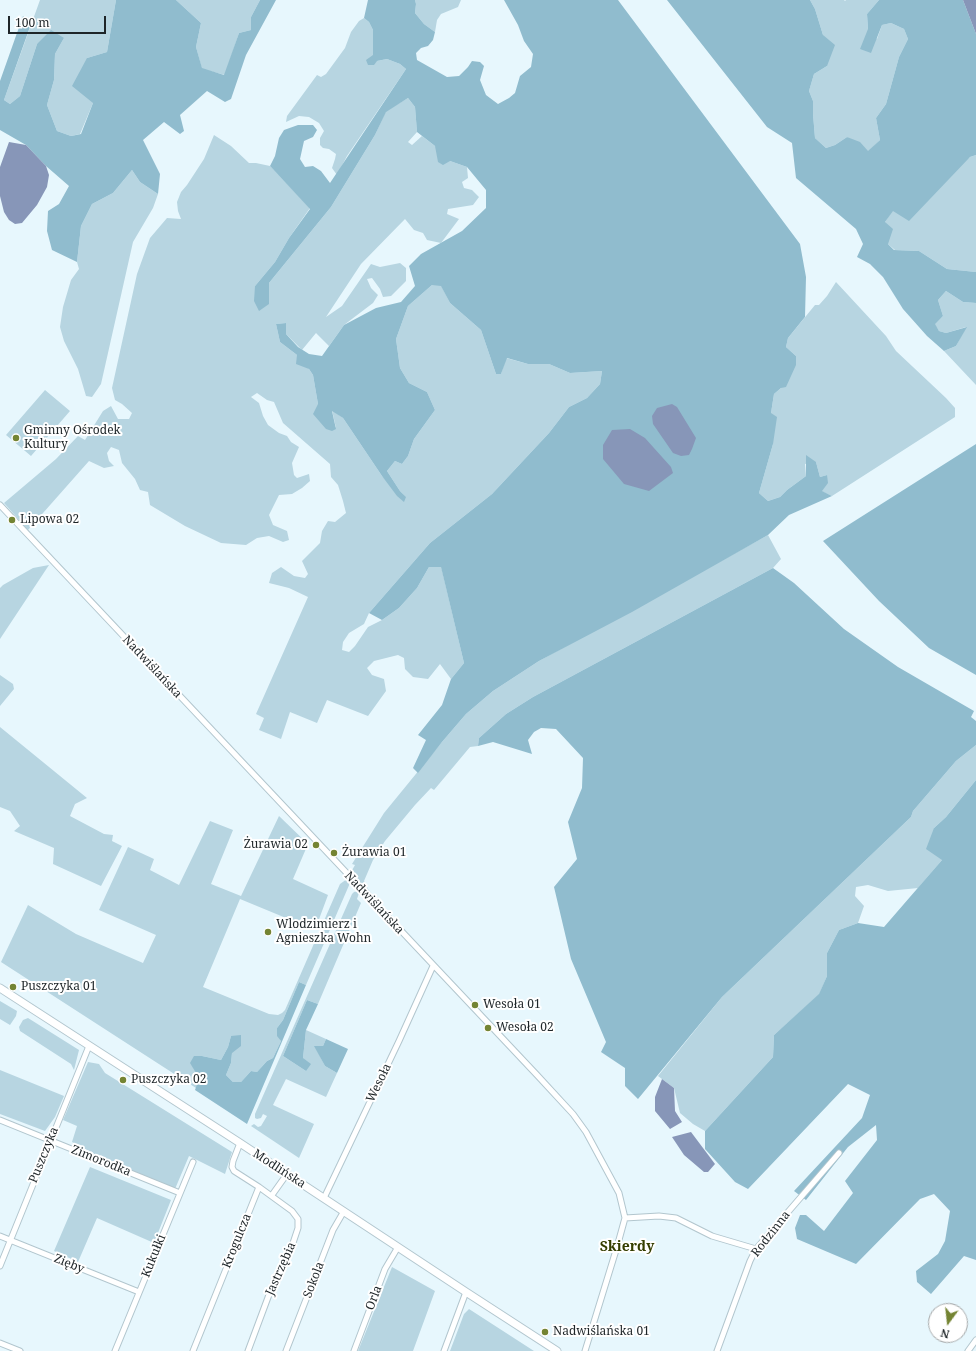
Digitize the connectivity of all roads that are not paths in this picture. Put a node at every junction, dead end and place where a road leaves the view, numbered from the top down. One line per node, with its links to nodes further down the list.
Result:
1 (0, 505): 2 (street, Nadwiślańska)
2 (433, 966): 14 (street, Wesoła); 16 (street, Nadwiślańska)
3 (0, 988): 4 (main road, Modlińska)
4 (90, 1046): 6 (street, Puszczyka); 7 (main road, Modlińska)
5 (0, 1120): 6 (street, Zimorodka)
6 (50, 1141): 12 (street, Zimorodka); 18 (street, Puszczyka)
7 (240, 1143): 10 (main road, Modlińska); 11 (street)
8 (839, 1153): 20 (street, Rodzinna)
9 (193, 1162): 12 (street, Kukułki)
10 (287, 1174): 13 (street); 14 (main road, Modlińska)
11 (259, 1187): 13 (street, Jastrzębia); 28 (street, Krogulcza)
12 (180, 1194): 22 (street, Kukułki)
13 (272, 1195): 29 (street, Jastrzębia)
14 (324, 1198): 15 (main road, Modlińska)
15 (344, 1211): 19 (main road, Modlińska); 30 (street, Sokola)
16 (625, 1218): 20 (street); 34 (street, Nadwiślańska)
17 (0, 1236): 18 (street, Zięby)
18 (10, 1240): 21 (street, Puszczyka); 22 (street, Zięby)
19 (398, 1247): 23 (main road, Modlińska); 31 (street, Orla)
20 (756, 1249): 35 (street, Rodzinna)
21 (0, 1266)
22 (139, 1292): 27 (street, Kukułki)
23 (466, 1292): 32 (street); 33 (main road, Modlińska)
24 (976, 1340): 36 (street)
25 (0, 1343): 26 (street)
26 (20, 1351)
27 (115, 1351)
28 (193, 1351)
29 (248, 1351)
30 (286, 1351)
31 (354, 1351)
32 (444, 1351)
33 (558, 1351)
34 (585, 1351)
35 (717, 1351)
36 (968, 1351)

